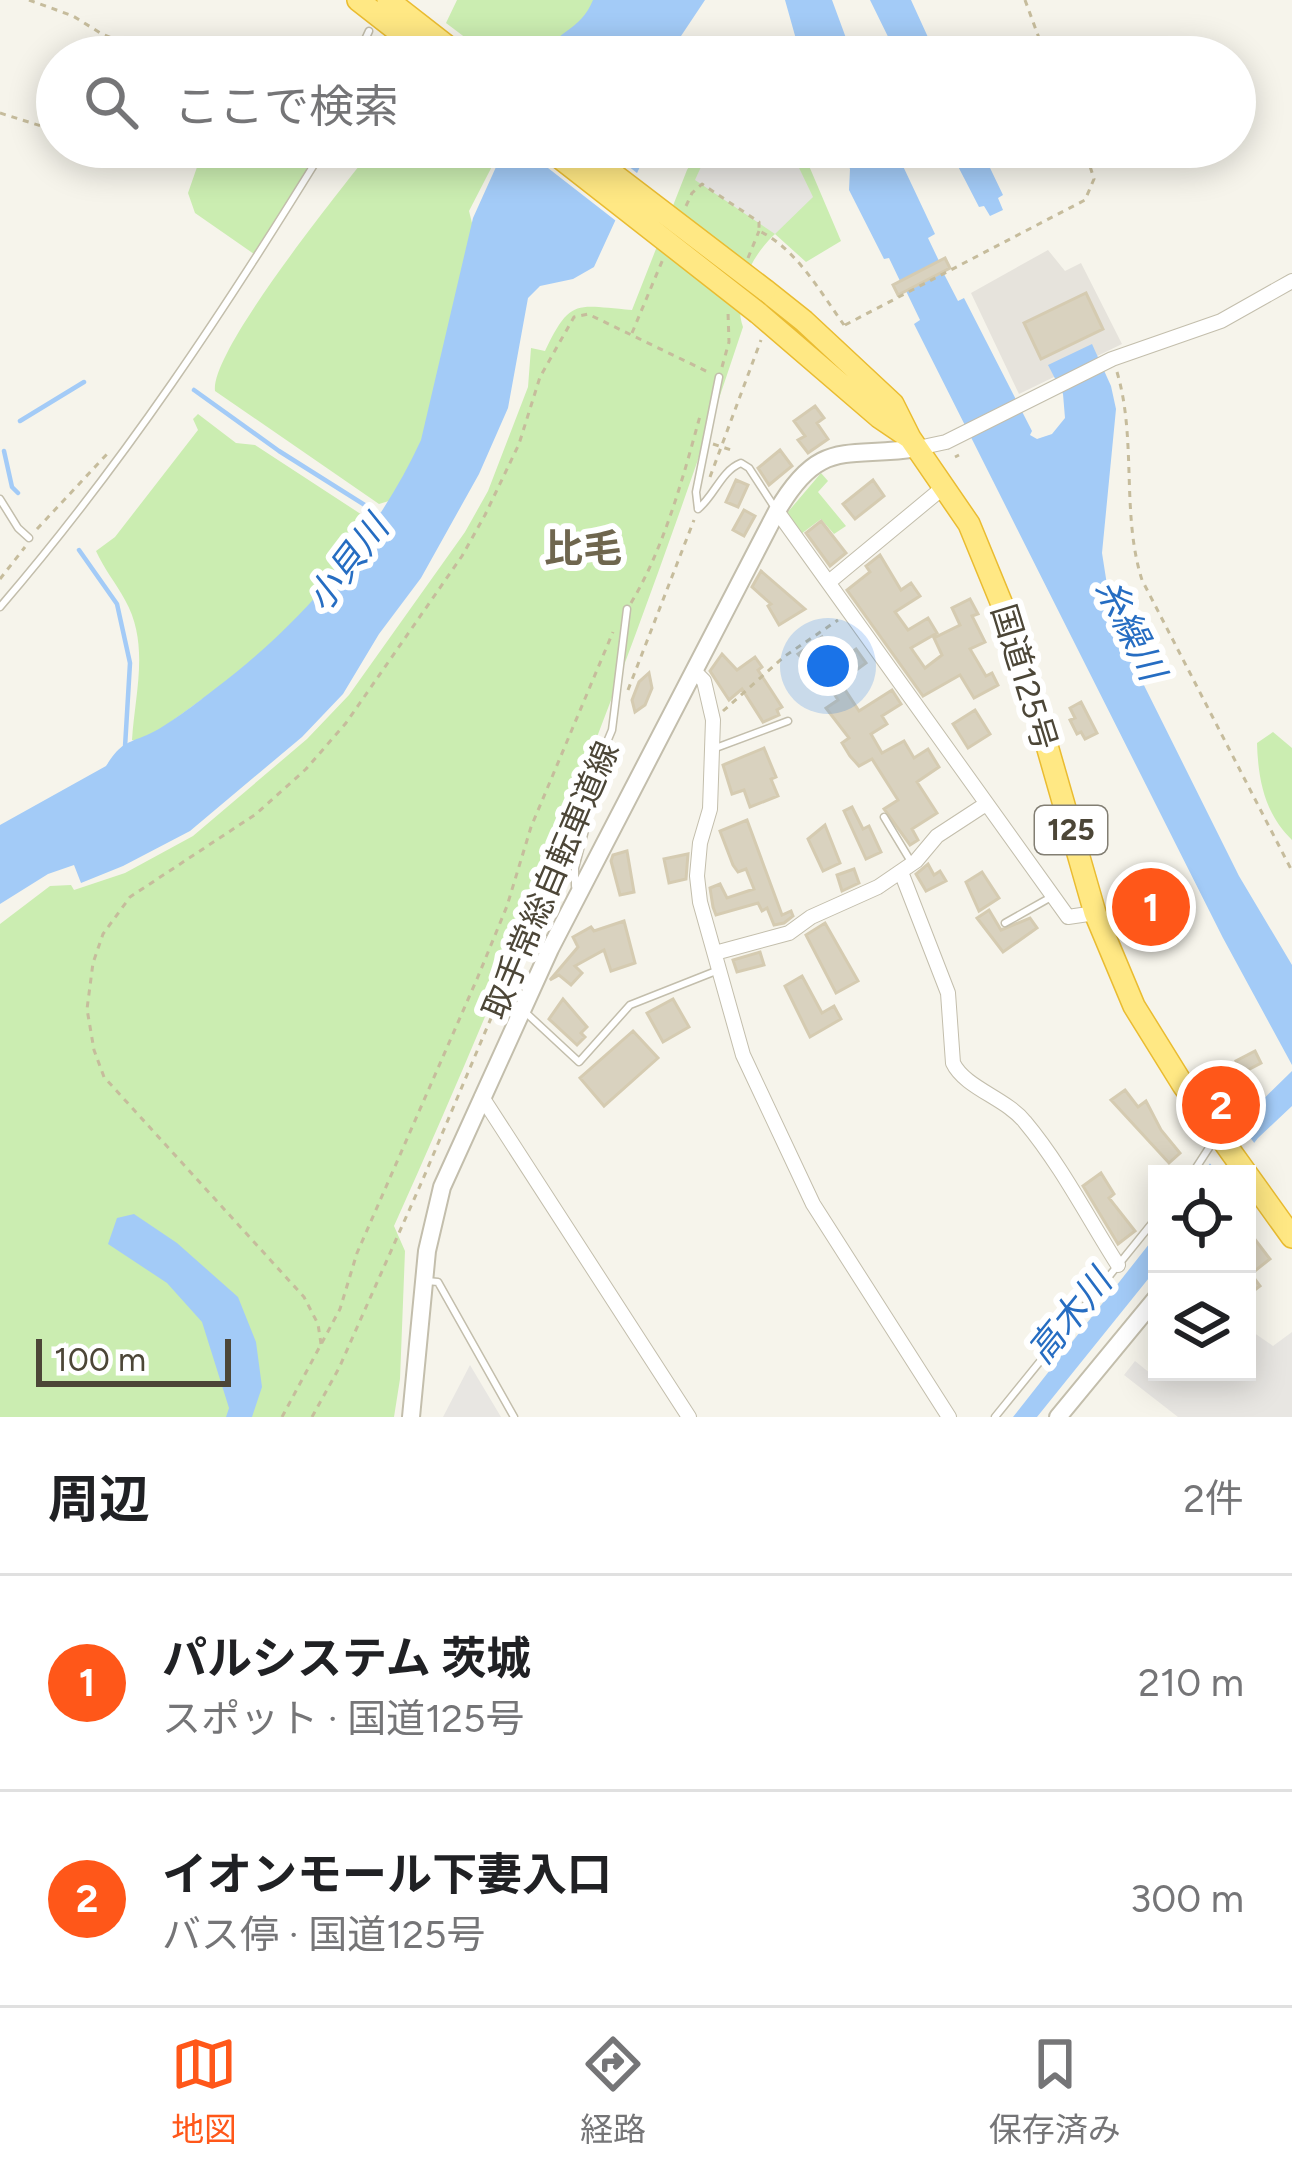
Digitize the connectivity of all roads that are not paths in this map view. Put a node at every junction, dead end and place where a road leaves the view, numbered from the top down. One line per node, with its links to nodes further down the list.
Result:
1 (358, 0): 3 (highway)
2 (388, 0): 3 (highway)
3 (415, 30)
4 (369, 31): 5 (lane)
5 (367, 36)
6 (312, 168): 17 (lane)
7 (572, 168): 11 (highway, 国道125号 / 125, bridge)
8 (605, 168): 11 (highway, 国道125号 / 125, bridge)
9 (1292, 281): 11 (street)
10 (718, 376): 14 (lane)
11 (914, 443): 12 (highway, 国道125号 / 125); 14 (street)
12 (945, 486): 16 (street); 27 (highway, 国道125号 / 125)
13 (0, 499): 15 (lane)
14 (777, 512): 16 (street); 19 (street)
15 (29, 538)
16 (829, 582): 22 (street)
17 (0, 607)
18 (627, 609): 26 (lane, 取手常総自転車道線)
19 (694, 671): 21 (street); 26 (street)
20 (788, 721): 21 (lane)
21 (713, 749): 29 (street)
22 (986, 804): 24 (street); 25 (street)
23 (884, 817): 24 (lane)
24 (907, 868): 29 (street); 39 (street)
25 (1053, 896): 27 (street); 28 (lane)
26 (575, 902): 31 (street)
27 (1095, 913): 33 (highway, 国道125号 / 125)
28 (1005, 923)
29 (716, 953): 30 (street)
30 (720, 970): 31 (lane); 45 (street)
31 (521, 1009): 32 (street)
32 (482, 1097): 40 (street); 44 (street)
33 (1220, 1136): 34 (lane); 35 (highway, 国道125号 / 125)
34 (1199, 1165)
35 (1238, 1165)
36 (1256, 1191): 38 (highway, 国道125号 / 125)
37 (1148, 1228): 39 (lane)
38 (1292, 1237)
39 (1118, 1265): 46 (lane)
40 (424, 1280): 42 (street); 43 (lane)
41 (1148, 1308): 47 (street)
42 (411, 1417)
43 (514, 1417)
44 (689, 1417)
45 (950, 1417)
46 (995, 1417)
47 (1058, 1417)

